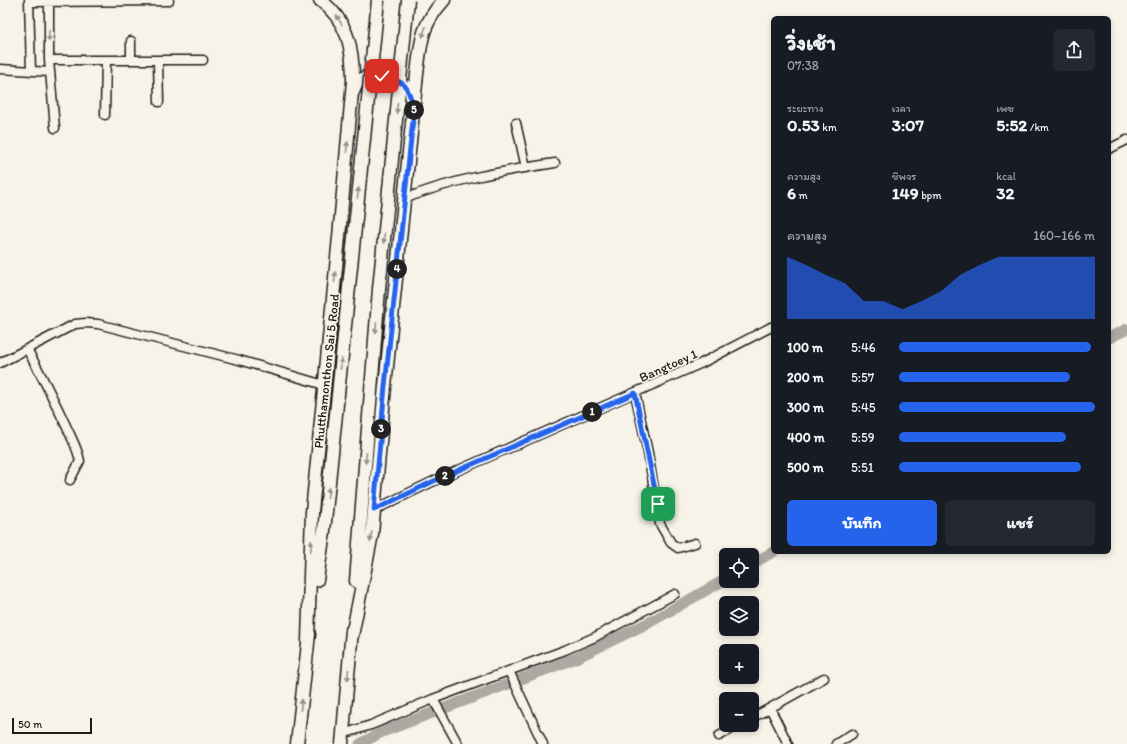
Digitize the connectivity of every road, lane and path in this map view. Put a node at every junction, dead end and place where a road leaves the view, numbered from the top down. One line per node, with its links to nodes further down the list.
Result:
1 (320, 0): 17 (main road, one-way to 1)
2 (378, 0): 38 (main road, Phutthamonthon Sai 5 Road, one-way to 2, bridge)
3 (408, 0): 37 (main road, one-way to 37, bridge)
4 (444, 0): 19 (main road, one-way to 19)
5 (29, 1): 6 (street); 15 (street)
6 (49, 1): 7 (street); 9 (street, one-way to 9)
7 (170, 1)
8 (131, 41): 11 (street)
9 (49, 60): 10 (street); 16 (street)
10 (106, 60): 11 (street); 20 (street)
11 (130, 60): 13 (street)
12 (203, 60): 13 (street)
13 (158, 61): 18 (street)
14 (0, 70): 15 (street)
15 (31, 71): 16 (street)
16 (50, 72): 22 (street)
17 (352, 94): 19 (main road); 31 (main road, one-way to 17)
18 (158, 102)
19 (414, 110): 27 (main road)
20 (105, 115)
21 (516, 123): 26 (street)
22 (55, 128)
23 (1126, 144): 24 (street)
24 (1111, 148)
25 (555, 163): 26 (street)
26 (526, 168): 27 (street)
27 (404, 199): 34 (main road)
28 (771, 327): 32 (street, Bangtoey 1)
29 (28, 349): 30 (street); 31 (street); 33 (street)
30 (0, 363)
31 (324, 385): 38 (main road, one-way to 31)
32 (635, 393): 34 (street, Bangtoey 1); 35 (street)
33 (70, 480)
34 (374, 510): 37 (main road, one-way to 37)
35 (695, 542)
36 (675, 594): 39 (street)
37 (352, 636): 47 (main road, one-way to 47)
38 (308, 641): 48 (main road, Phutthamonthon Sai 5 Road, one-way to 38)
39 (511, 674): 41 (street); 50 (street)
40 (824, 678): 42 (street)
41 (435, 702): 47 (street); 49 (street)
42 (770, 708): 43 (street); 51 (street)
43 (759, 714)
44 (726, 732): 46 (street)
45 (852, 734): 52 (street)
46 (719, 736)
47 (343, 740)
48 (297, 744)
49 (458, 744)
50 (543, 744)
51 (788, 744)
52 (836, 744)

